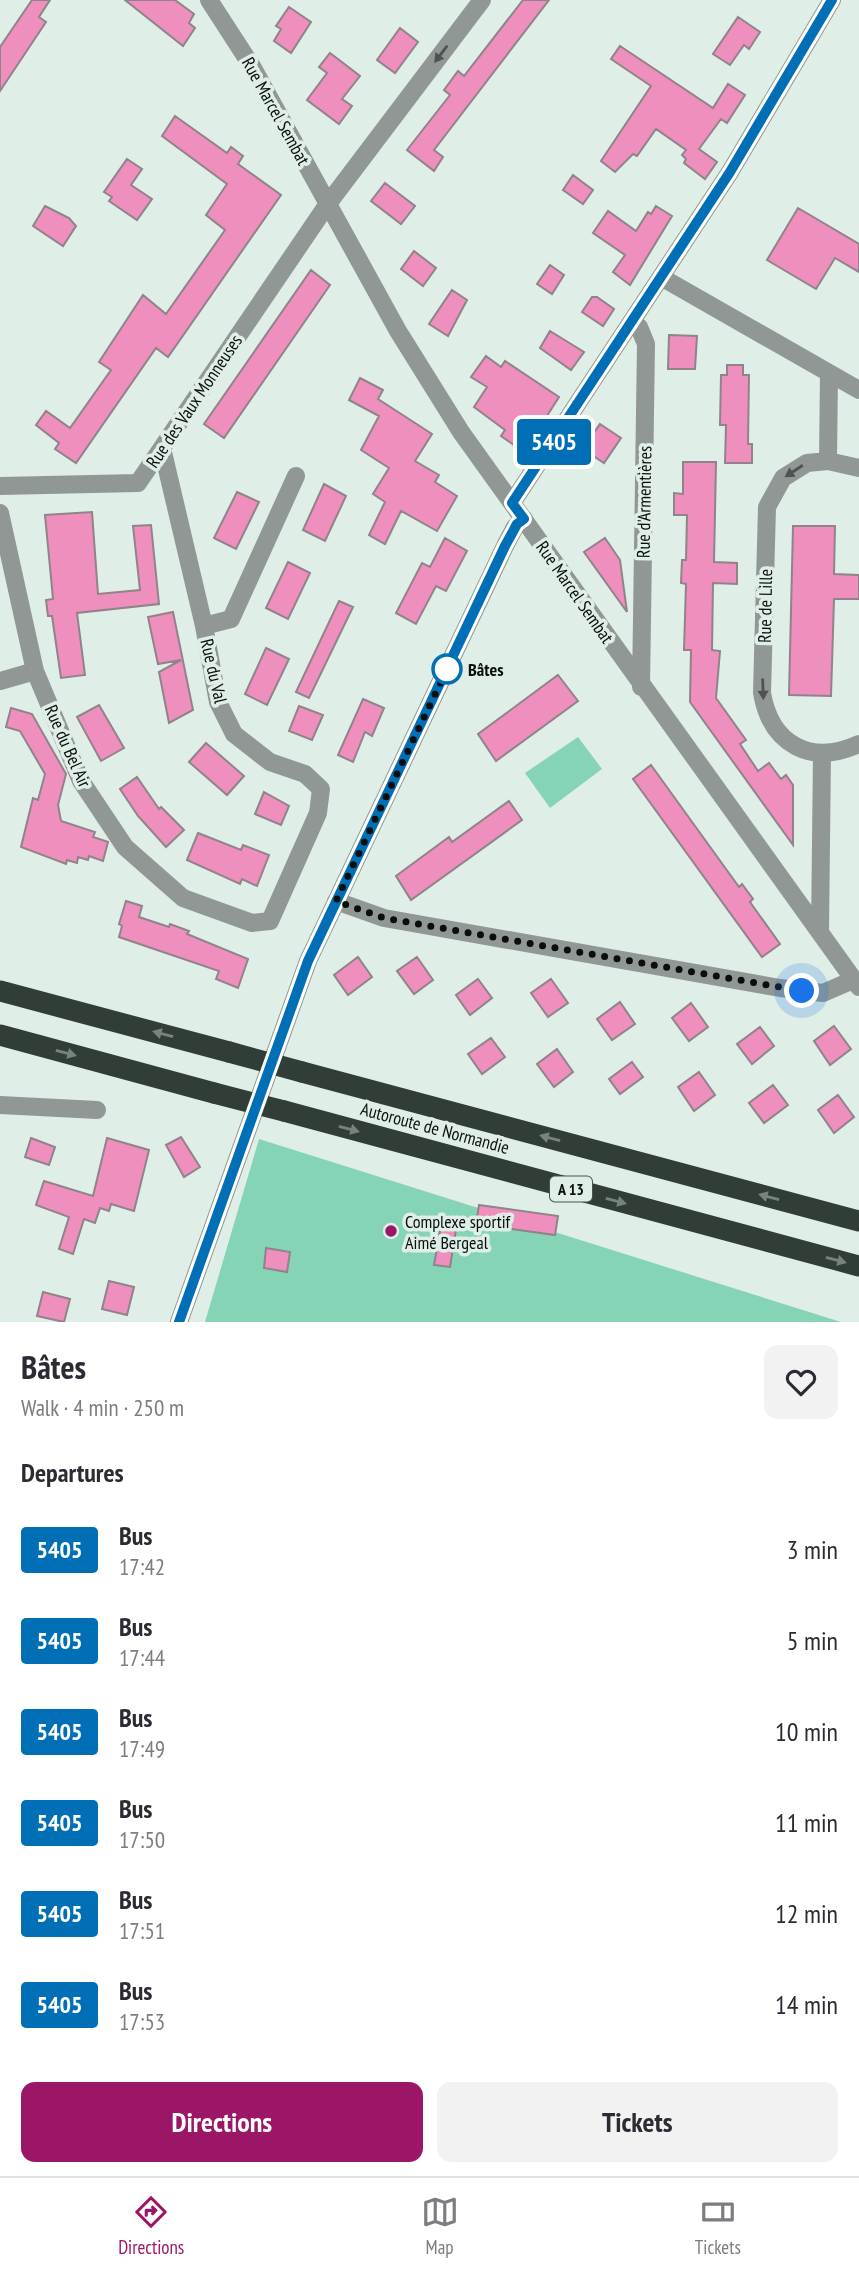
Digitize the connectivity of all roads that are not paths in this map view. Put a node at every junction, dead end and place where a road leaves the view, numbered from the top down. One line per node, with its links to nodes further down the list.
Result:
1 (209, 0): 4 (street, Rue Marcel Sembat)
2 (482, 0): 4 (street, Rue des Vaux Monneuses, one-way to 4)
3 (832, 0): 5 (street)
4 (327, 205): 9 (street, Rue des Vaux Monneuses); 14 (street, Rue Marcel Sembat)
5 (662, 276): 6 (street); 7 (street)
6 (632, 321): 14 (street); 20 (street, Rue d'Armentières)
7 (829, 373): 8 (street); 10 (street)
8 (859, 390)
9 (162, 448): 13 (street, Rue des Vaux Monneuses); 17 (street, Rue du Val)
10 (828, 461): 11 (street, Rue de Lille); 22 (street, Rue de Lille, one-way to 22)
11 (859, 468)
12 (296, 476): 17 (street)
13 (0, 486)
14 (512, 503): 16 (street, Rue Marcel Sembat)
15 (0, 513): 18 (street, Rue du Bel Air)
16 (524, 519): 20 (street, Rue Marcel Sembat); 23 (street)
17 (204, 626): 24 (street, Rue du Val)
18 (35, 671): 19 (street); 24 (street, Rue du Bel Air)
19 (0, 681)
20 (641, 687): 25 (street, Rue Marcel Sembat)
21 (859, 744): 22 (street)
22 (822, 753): 25 (street)
23 (336, 901): 26 (street); 33 (street)
24 (270, 921)
25 (820, 932): 26 (street, Rue Marcel Sembat)
26 (856, 983)
27 (0, 991): 31 (highway, Autoroute de Normandie / A 13, one-way to 27, bridge)
28 (0, 1035): 32 (highway, Autoroute de Normandie / A 13, one-way to 32, bridge)
29 (0, 1105): 30 (street)
30 (97, 1110)
31 (859, 1221)
32 (859, 1266)
33 (179, 1322)

